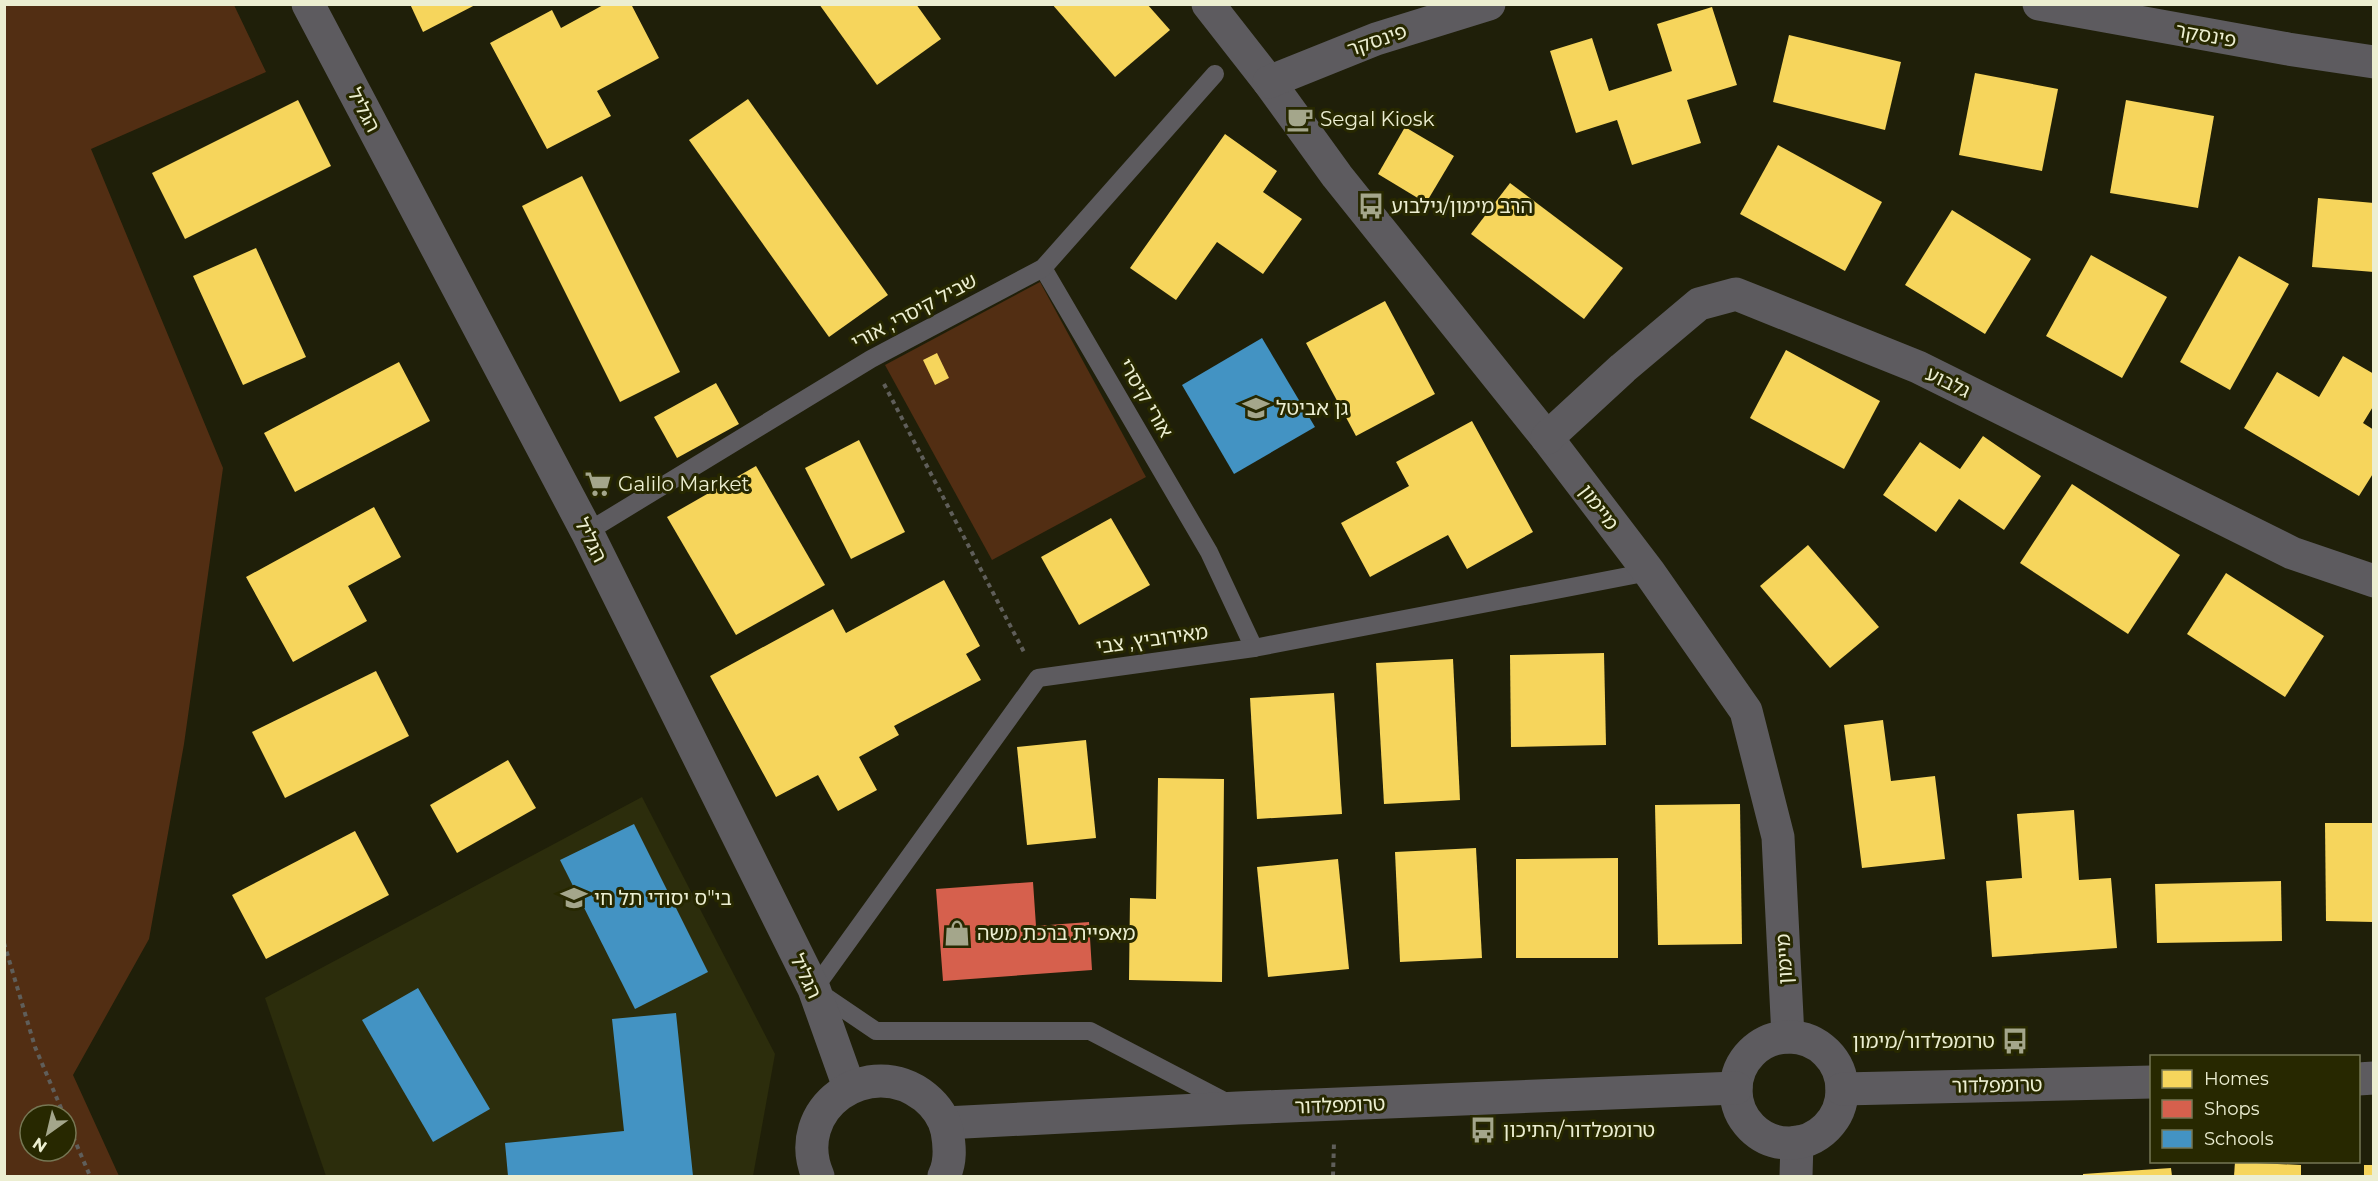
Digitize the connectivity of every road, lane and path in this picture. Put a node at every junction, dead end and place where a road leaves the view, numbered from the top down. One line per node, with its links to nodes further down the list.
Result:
1 (308, 4): 11 (street, הגליל)
2 (1208, 4): 7 (street, מיימון)
3 (1489, 4): 7 (street, פינסקר)
4 (2039, 4): 5 (street, פינסקר)
5 (2373, 62)
6 (1215, 74): 8 (lane, שביל קיסרי, אורי)
7 (1269, 82): 10 (street, מיימון)
8 (1043, 268): 9 (lane, שביל קיסרי, אורי); 14 (lane, אורי קיסרי)
9 (870, 359): 11 (lane, שביל קיסרי, אורי); 15 (path)
10 (1547, 438): 12 (street, מיימון); 13 (street, גלבוע)
11 (587, 532): 17 (street, הגליל)
12 (1649, 573): 14 (lane, מאירוביץ, צבי); 18 (street, מיימון)
13 (2373, 581)
14 (1254, 648): 15 (lane, מאירוביץ, צבי)
15 (1038, 678): 17 (lane)
16 (4, 943): 23 (path)
17 (814, 989): 20 (street, הגליל); 24 (lane)
18 (1788, 1037): 21 (street); 22 (street)
19 (2150, 1082): 22 (street, טרומפלדור)
20 (849, 1088): 25 (street); 29 (street)
21 (1736, 1088): 24 (street, טרומפלדור); 26 (street)
22 (1842, 1089): 26 (street)
23 (59, 1103)
24 (1238, 1108): 25 (street, טרומפלדור)
25 (945, 1123): 30 (street)
26 (1797, 1142): 31 (street)
27 (78, 1148): 28 (path)
28 (90, 1176)
29 (818, 1176)
30 (944, 1176)
31 (1796, 1176)

